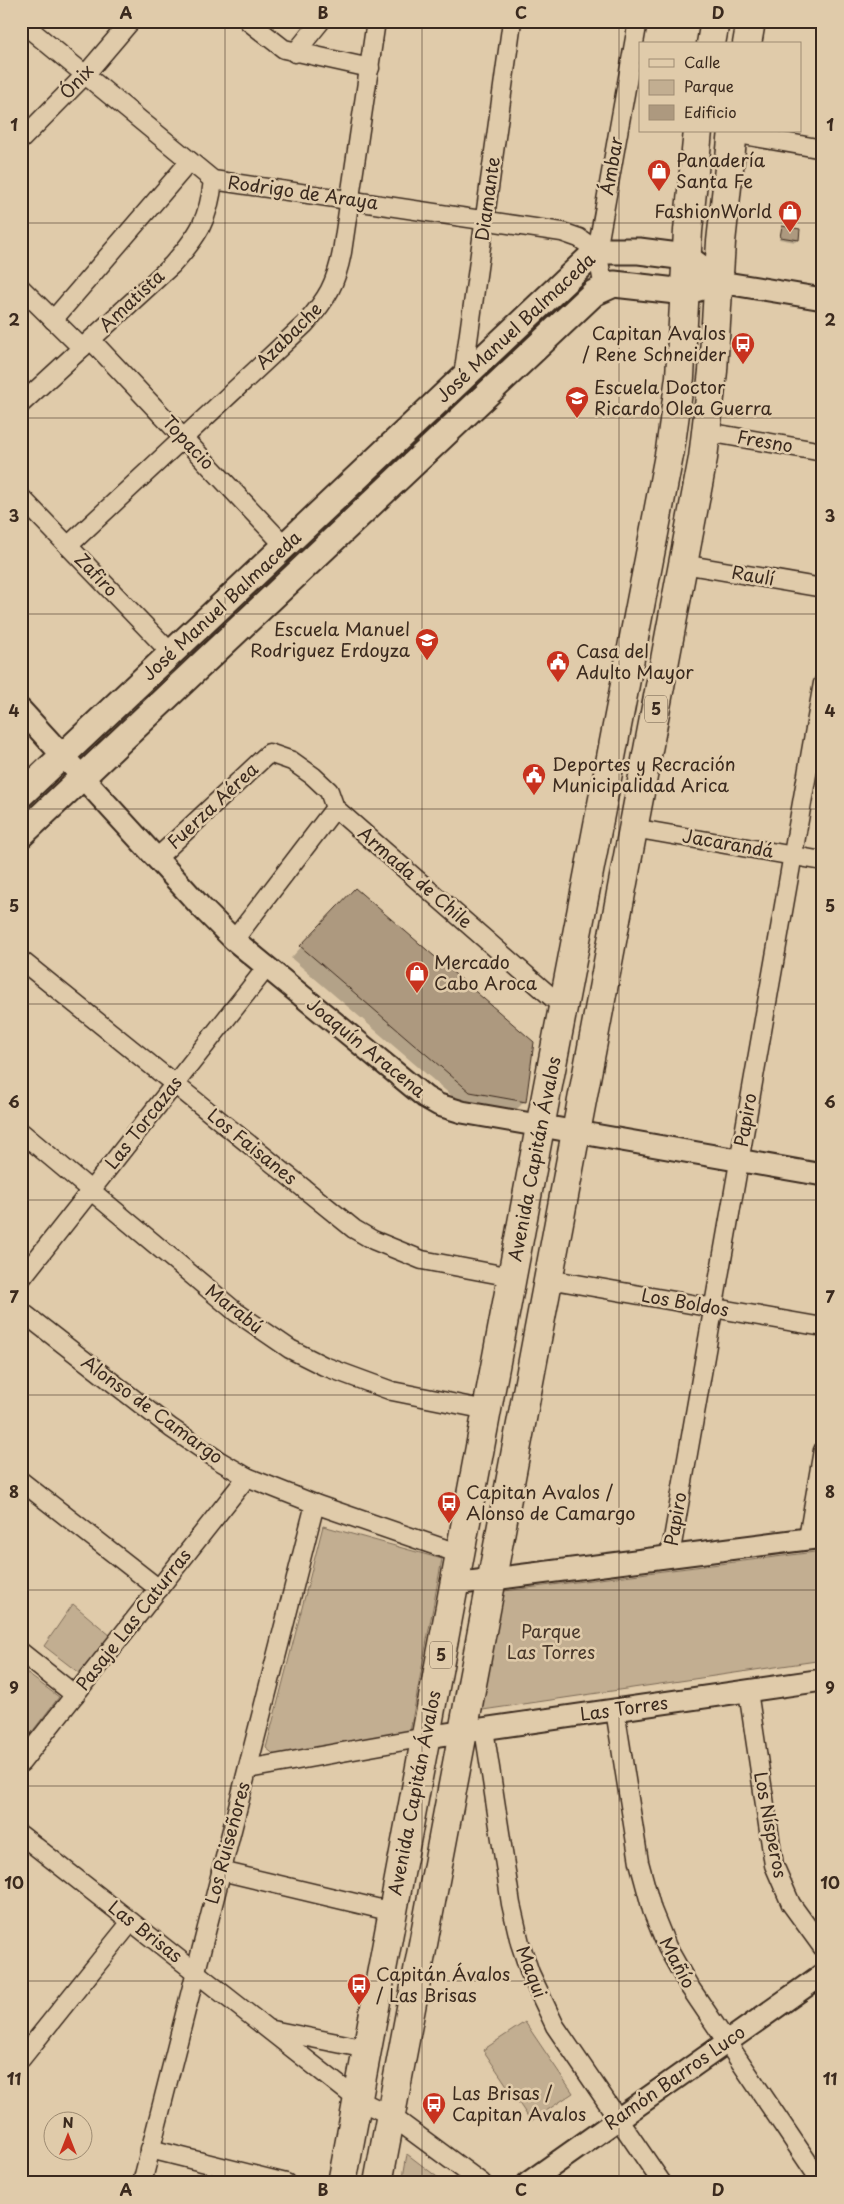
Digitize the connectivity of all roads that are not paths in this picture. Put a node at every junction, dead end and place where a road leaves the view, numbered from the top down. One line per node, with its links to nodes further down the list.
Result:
1 (131, 21): 14 (street, Ónix)
2 (248, 21): 12 (street)
3 (321, 21): 12 (street)
4 (376, 21): 13 (street, Azabache)
5 (512, 21): 22 (street, Diamante)
6 (638, 21): 23 (street, Ámbar)
7 (715, 21): 10 (highway)
8 (751, 21): 11 (highway)
9 (21, 22): 14 (street, Rodrigo de Araya)
10 (711, 42)
11 (747, 42)
12 (295, 52): 13 (street)
13 (370, 68): 21 (street, Azabache)
14 (85, 75): 17 (street, Ónix); 19 (street, Rodrigo de Araya)
15 (698, 132): 24 (highway, Avenida Capitán Ávalos / 5)
16 (732, 132): 18 (street); 25 (highway, Avenida Capitán Ávalos / 5)
17 (21, 140)
18 (823, 149)
19 (190, 161): 20 (street, Rodrigo de Araya); 30 (street)
20 (214, 180): 21 (street, Rodrigo de Araya); 31 (street, Amatista)
21 (350, 200): 22 (street, Rodrigo de Araya); 35 (street, Azabache)
22 (485, 220): 23 (street, Rodrigo de Araya); 32 (street, Diamante)
23 (597, 251): 24 (main road, José Manuel Balmaceda); 27 (street); 32 (main road, José Manuel Balmaceda)
24 (686, 257): 25 (main road, José Manuel Balmaceda); 28 (highway, Avenida Capitán Ávalos / 5)
25 (720, 282): 28 (main road, José Manuel Balmaceda); 29 (street); 34 (highway, Avenida Capitán Ávalos / 5)
26 (21, 288): 30 (street, Topacio)
27 (604, 288): 28 (main road, José Manuel Balmaceda); 47 (main road, José Manuel Balmaceda)
28 (685, 292): 58 (highway, Avenida Capitán Ávalos / 5)
29 (823, 299)
30 (53, 320): 31 (street, Topacio)
31 (86, 344): 33 (street, Amatista); 35 (street, Topacio)
32 (463, 377): 39 (main road, José Manuel Balmaceda)
33 (21, 404)
34 (707, 432): 36 (street, Fresno); 40 (highway, Avenida Capitán Ávalos / 5)
35 (183, 438): 38 (street, Azabache); 39 (street, Topacio)
36 (823, 452)
37 (21, 497): 38 (street, Zafiro)
38 (68, 546): 42 (street, Zafiro)
39 (285, 546): 42 (main road, José Manuel Balmaceda)
40 (683, 564): 41 (street, Raulí); 50 (highway, Avenida Capitán Ávalos / 5)
41 (823, 588)
42 (171, 654): 46 (main road, José Manuel Balmaceda)
43 (823, 683): 52 (street, Papiro)
44 (21, 710): 46 (street, Joaquín Aracena)
45 (269, 753): 49 (street, Armada de Chile); 53 (street, Fuerza Aérea)
46 (63, 756): 47 (street, Joaquín Aracena); 48 (main road, José Manuel Balmaceda)
47 (82, 777): 51 (main road, José Manuel Balmaceda); 53 (street, Joaquín Aracena)
48 (21, 795)
49 (335, 808): 55 (street); 58 (street, Armada de Chile)
50 (633, 828): 52 (street, Jacarandá); 62 (highway, Avenida Capitán Ávalos / 5)
51 (21, 835)
52 (792, 855): 54 (street, Jacarandá); 63 (street, Papiro)
53 (157, 858): 55 (street, Joaquín Aracena)
54 (823, 860)
55 (234, 940): 57 (street, Joaquín Aracena)
56 (21, 960): 59 (street, Los Faisanes)
57 (267, 967): 59 (street, Las Torcazas); 60 (street, Joaquín Aracena)
58 (564, 1008): 60 (highway, Avenida Capitán Ávalos / 5)
59 (174, 1085): 65 (street, Las Torcazas); 66 (street, Los Faisanes)
60 (540, 1127): 62 (street, Joaquín Aracena); 66 (highway, Avenida Capitán Ávalos / 5)
61 (21, 1132): 65 (street, Marabú)
62 (575, 1133): 63 (street, Joaquín Aracena); 68 (highway, Avenida Capitán Ávalos / 5)
63 (739, 1161): 64 (street, Joaquín Aracena); 69 (street, Papiro)
64 (823, 1175)
65 (91, 1191): 67 (street, Las Torcazas); 72 (street, Marabú)
66 (512, 1277): 72 (highway, Avenida Capitán Ávalos / 5)
67 (21, 1279)
68 (548, 1279): 69 (street, Los Boldos); 80 (highway, Avenida Capitán Ávalos / 5)
69 (713, 1308): 71 (street, Los Boldos); 79 (street, Papiro)
70 (21, 1311): 74 (street, Alonso de Camargo)
71 (823, 1327)
72 (487, 1410): 78 (highway, Avenida Capitán Ávalos / 5)
73 (823, 1450): 77 (street)
74 (247, 1477): 76 (street, Alonso de Camargo); 82 (street, Pasaje Las Caturras)
75 (21, 1481): 82 (street)
76 (315, 1504): 78 (street, Alonso de Camargo); 91 (street, Los Ruiseñores)
77 (816, 1537): 79 (street)
78 (460, 1554): 81 (highway, Avenida Capitán Ávalos / 5)
79 (670, 1556): 80 (street)
80 (491, 1580): 81 (street); 88 (highway, Avenida Capitán Ávalos / 5)
81 (454, 1584): 89 (highway, Avenida Capitán Ávalos / 5)
82 (159, 1589): 86 (street, Pasaje Las Caturras)
83 (21, 1652): 86 (street)
84 (823, 1680): 85 (street, Las Torres)
85 (748, 1691): 87 (street, Las Torres); 96 (street, Los Nísperos)
86 (75, 1695): 90 (street, Pasaje Las Caturras)
87 (615, 1710): 88 (street, Las Torres); 100 (street, Mañío)
88 (473, 1730): 89 (street, Las Torres); 104 (highway, Avenida Capitán Ávalos / 5); 105 (street, Maqui)
89 (426, 1737): 91 (street); 94 (highway, Avenida Capitán Ávalos / 5)
90 (21, 1763)
91 (248, 1769): 93 (street, Los Ruiseñores)
92 (21, 1835): 95 (street, Las Brisas)
93 (221, 1870): 94 (street); 97 (street, Los Ruiseñores)
94 (393, 1912): 101 (highway, Avenida Capitán Ávalos / 5)
95 (131, 1922): 97 (street, Las Brisas); 102 (street)
96 (823, 1948)
97 (195, 1972): 99 (street, Las Brisas); 106 (street, Los Ruiseñores)
98 (823, 1974): 100 (street, Ramón Barros Luco)
99 (268, 2029): 101 (street, Las Brisas); 103 (street, Las Brisas)
100 (726, 2042): 105 (street, Ramón Barros Luco); 114 (street, Mañío)
101 (367, 2049): 103 (highway, Avenida Capitán Ávalos / 5)
102 (21, 2060)
103 (358, 2100): 104 (street, Las Brisas); 109 (highway, Avenida Capitán Ávalos / 5)
104 (390, 2115): 110 (highway, Avenida Capitán Ávalos / 5); 111 (street, Las Brisas)
105 (618, 2119): 112 (street, Ramón Barros Luco); 113 (street, Maqui)
106 (150, 2148): 107 (street, Los Ruiseñores); 108 (street)
107 (142, 2183)
108 (286, 2183)
109 (342, 2183)
110 (378, 2183)
111 (482, 2183)
112 (528, 2183)
113 (662, 2183)
114 (822, 2183)

